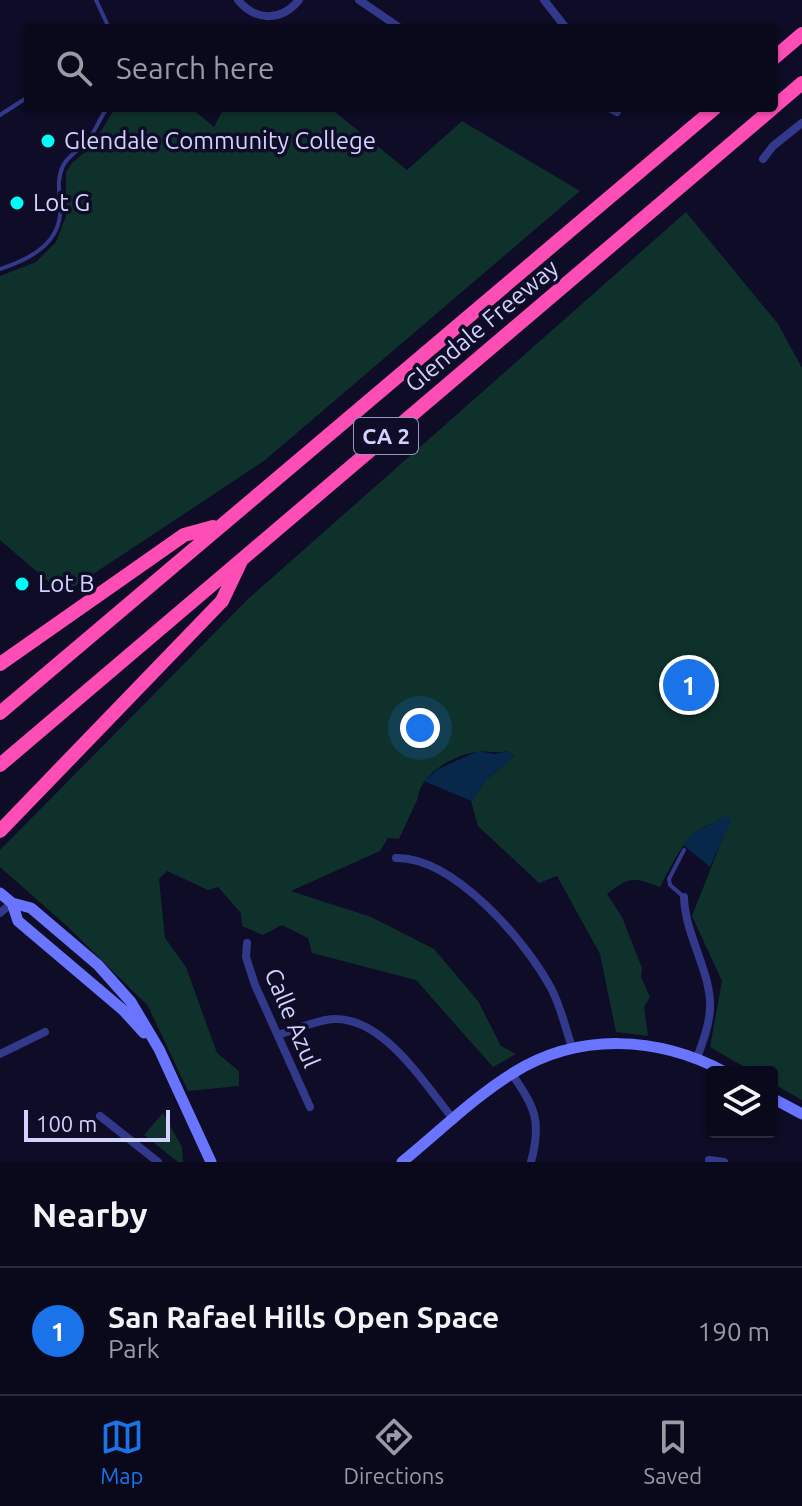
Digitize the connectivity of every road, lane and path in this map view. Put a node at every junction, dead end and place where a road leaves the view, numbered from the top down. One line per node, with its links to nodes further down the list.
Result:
1 (96, 0): 6 (lane)
2 (238, 0): 3 (street)
3 (299, 0)
4 (359, 0): 7 (street)
5 (544, 0): 8 (street)
6 (107, 24)
7 (394, 24)
8 (563, 24)
9 (802, 34): 10 (highway)
10 (778, 55)
11 (802, 83): 13 (highway, Glendale Freeway / CA 2)
12 (24, 100): 17 (lane)
13 (778, 104)
14 (105, 112): 20 (lane)
15 (710, 112): 21 (highway, Glendale Freeway / CA 2)
16 (769, 112): 22 (highway, Glendale Freeway / CA 2)
17 (0, 115)
18 (802, 123): 19 (street)
19 (763, 159)
20 (0, 269)
21 (221, 524): 23 (highway); 24 (highway, Glendale Freeway / CA 2)
22 (244, 556): 25 (highway, Glendale Freeway / CA 2); 26 (highway)
23 (0, 664)
24 (0, 713)
25 (0, 765)
26 (0, 831)
27 (684, 850): 30 (lane)
28 (396, 858): 36 (street)
29 (0, 893): 31 (street)
30 (684, 897): 39 (street)
31 (12, 903): 32 (street); 37 (street); 37 (street)
32 (0, 913)
33 (247, 943): 35 (street, Calle Azul)
34 (45, 1032): 38 (street)
35 (278, 1035): 43 (street, Calle Azul); 46 (street)
36 (572, 1048): 39 (street); 41 (street)
37 (159, 1049): 49 (street)
38 (0, 1054)
39 (697, 1058): 40 (street)
40 (713, 1066)
41 (512, 1074): 46 (street); 51 (street)
42 (778, 1101): 44 (street)
43 (310, 1107)
44 (802, 1114)
45 (100, 1116): 48 (street)
46 (454, 1120): 50 (street)
47 (709, 1160): 52 (street)
48 (158, 1162)
49 (211, 1162)
50 (402, 1162)
51 (531, 1162)
52 (724, 1162)

